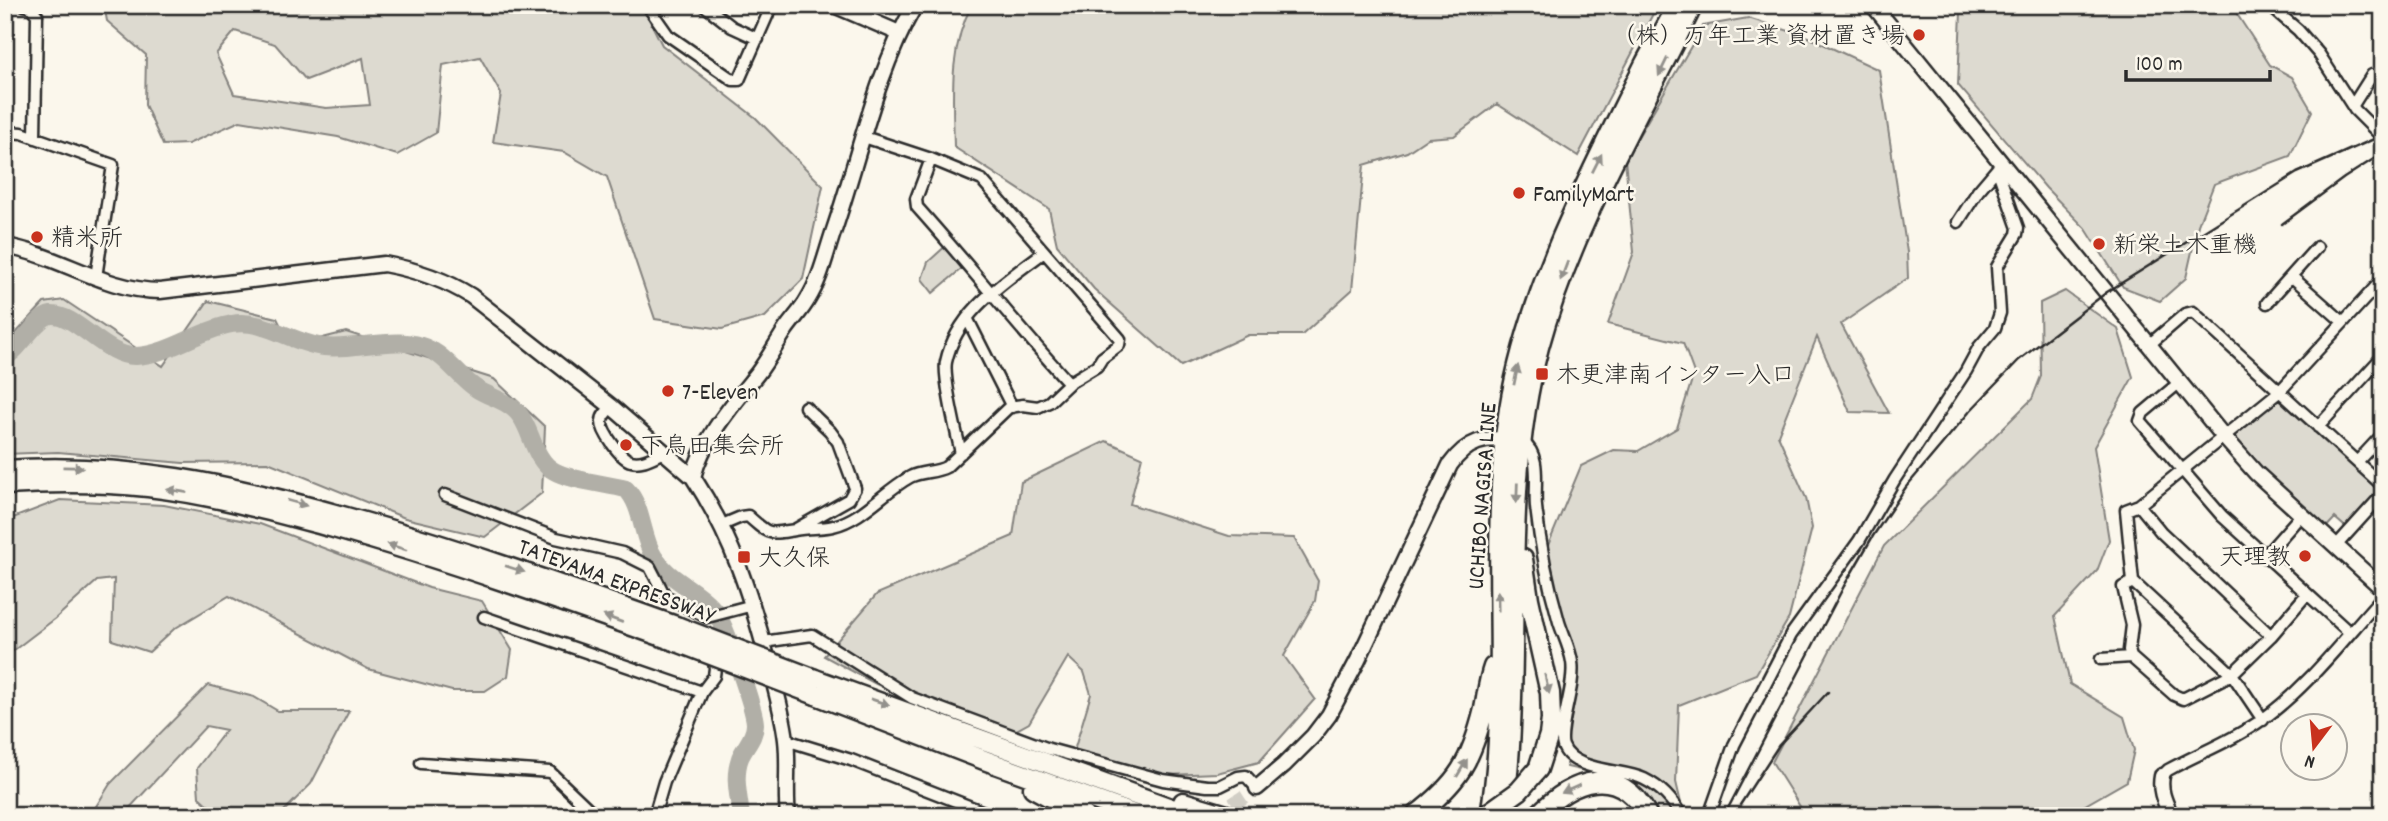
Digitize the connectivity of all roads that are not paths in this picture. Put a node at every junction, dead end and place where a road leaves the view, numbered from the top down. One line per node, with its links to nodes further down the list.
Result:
1 (24, 5): 19 (street)
2 (647, 5): 13 (street)
3 (704, 5): 13 (street)
4 (772, 5): 13 (street)
5 (834, 5): 11 (street)
6 (915, 5): 12 (street)
7 (1677, 5): 45 (highway, UCHIBO NAGISA LINE, one-way to 7)
8 (1693, 5): 45 (highway, UCHIBO NAGISA LINE, one-way to 45)
9 (1873, 5): 22 (street)
10 (2269, 5): 15 (street)
11 (851, 8): 12 (street)
12 (899, 33): 18 (street)
13 (758, 39)
14 (2372, 75): 15 (street)
15 (2353, 105): 16 (street)
16 (2378, 126): 20 (street)
17 (5, 132): 19 (street)
18 (864, 137): 21 (street); 51 (street)
19 (35, 138): 28 (street)
20 (2383, 138)
21 (931, 159): 26 (street); 30 (street)
22 (2003, 165): 23 (street); 34 (street); 102 (street)
23 (1958, 222)
24 (5, 246): 28 (street)
25 (2317, 247): 27 (street)
26 (1044, 252): 30 (street); 37 (street)
27 (2291, 276): 31 (street); 33 (street)
28 (96, 277): 39 (street)
29 (2381, 283): 33 (street)
30 (991, 292): 32 (street); 37 (street)
31 (2267, 303)
32 (967, 318): 41 (street); 47 (street)
33 (2343, 322): 38 (street)
34 (2150, 344): 36 (street); 38 (street)
35 (2383, 356): 42 (street)
36 (2180, 382): 44 (street); 50 (street)
37 (1069, 383): 41 (street)
38 (2280, 391): 42 (street); 44 (street)
39 (612, 407): 46 (street); 46 (street)
40 (805, 407): 60 (street)
41 (1012, 407): 47 (street)
42 (2318, 427): 48 (street)
43 (2383, 433): 48 (street)
44 (2224, 437): 50 (street); 57 (street)
45 (1514, 441): 58 (highway, UCHIBO NAGISA LINE, one-way to 58); 74 (highway, UCHIBO NAGISA LINE, one-way to 45); 86 (street); 101 (street)
46 (664, 452): 51 (street)
47 (961, 453): 60 (street)
48 (2357, 462): 53 (street)
49 (5, 470): 71 (highway, TATEYAMA EXPRESSWAY, one-way to 71)
50 (2182, 470): 56 (street); 62 (street)
51 (693, 477): 59 (street)
52 (5, 485): 71 (highway, TATEYAMA EXPRESSWAY, one-way to 52)
53 (2383, 486)
54 (2383, 494): 61 (street)
55 (445, 495): 68 (street)
56 (2139, 505): 63 (street); 72 (street)
57 (2301, 515): 61 (street); 62 (street)
58 (1516, 521): 96 (highway, one-way to 96, bridge); 98 (highway, UCHIBO NAGISA LINE)
59 (722, 525): 60 (street); 67 (street)
60 (795, 530)
61 (2336, 546): 64 (street)
62 (2264, 556): 65 (street)
63 (2133, 582): 75 (street); 77 (street)
64 (2383, 589)
65 (2307, 594): 70 (street); 72 (street)
66 (2383, 596): 70 (street)
67 (753, 606): 68 (street); 73 (street)
68 (699, 613): 79 (street)
69 (484, 617): 79 (street)
70 (2349, 632): 81 (street)
71 (678, 634): 78 (highway, TATEYAMA EXPRESSWAY, bridge)
72 (2271, 636): 77 (street)
73 (763, 642): 82 (street); 86 (street)
74 (1499, 647): 95 (highway, one-way to 74); 97 (highway, UCHIBO NAGISA LINE)
75 (2131, 657): 76 (street); 77 (street)
76 (2101, 659)
77 (2232, 674): 81 (street)
78 (816, 687): 80 (highway, TATEYAMA EXPRESSWAY); 84 (highway, TATEYAMA EXPRESSWAY, one-way to 84)
79 (702, 692): 88 (street)
80 (836, 702): 91 (highway); 92 (highway, TATEYAMA EXPRESSWAY)
81 (2263, 720): 85 (street)
82 (786, 740): 89 (street); 90 (street)
83 (421, 763): 87 (street)
84 (1055, 766): 93 (highway, TATEYAMA EXPRESSWAY); 94 (highway)
85 (2162, 776): 103 (street)
86 (1257, 788)
87 (596, 816)
88 (654, 816)
89 (788, 816)
90 (994, 816)
91 (1085, 816)
92 (1139, 816)
93 (1193, 816)
94 (1230, 816)
95 (1415, 816)
96 (1483, 816)
97 (1490, 816)
98 (1504, 816)
99 (1537, 816): 100 (highway, one-way to 99)
100 (1648, 816)
101 (1681, 816)
102 (1709, 816)
103 (2171, 816)

